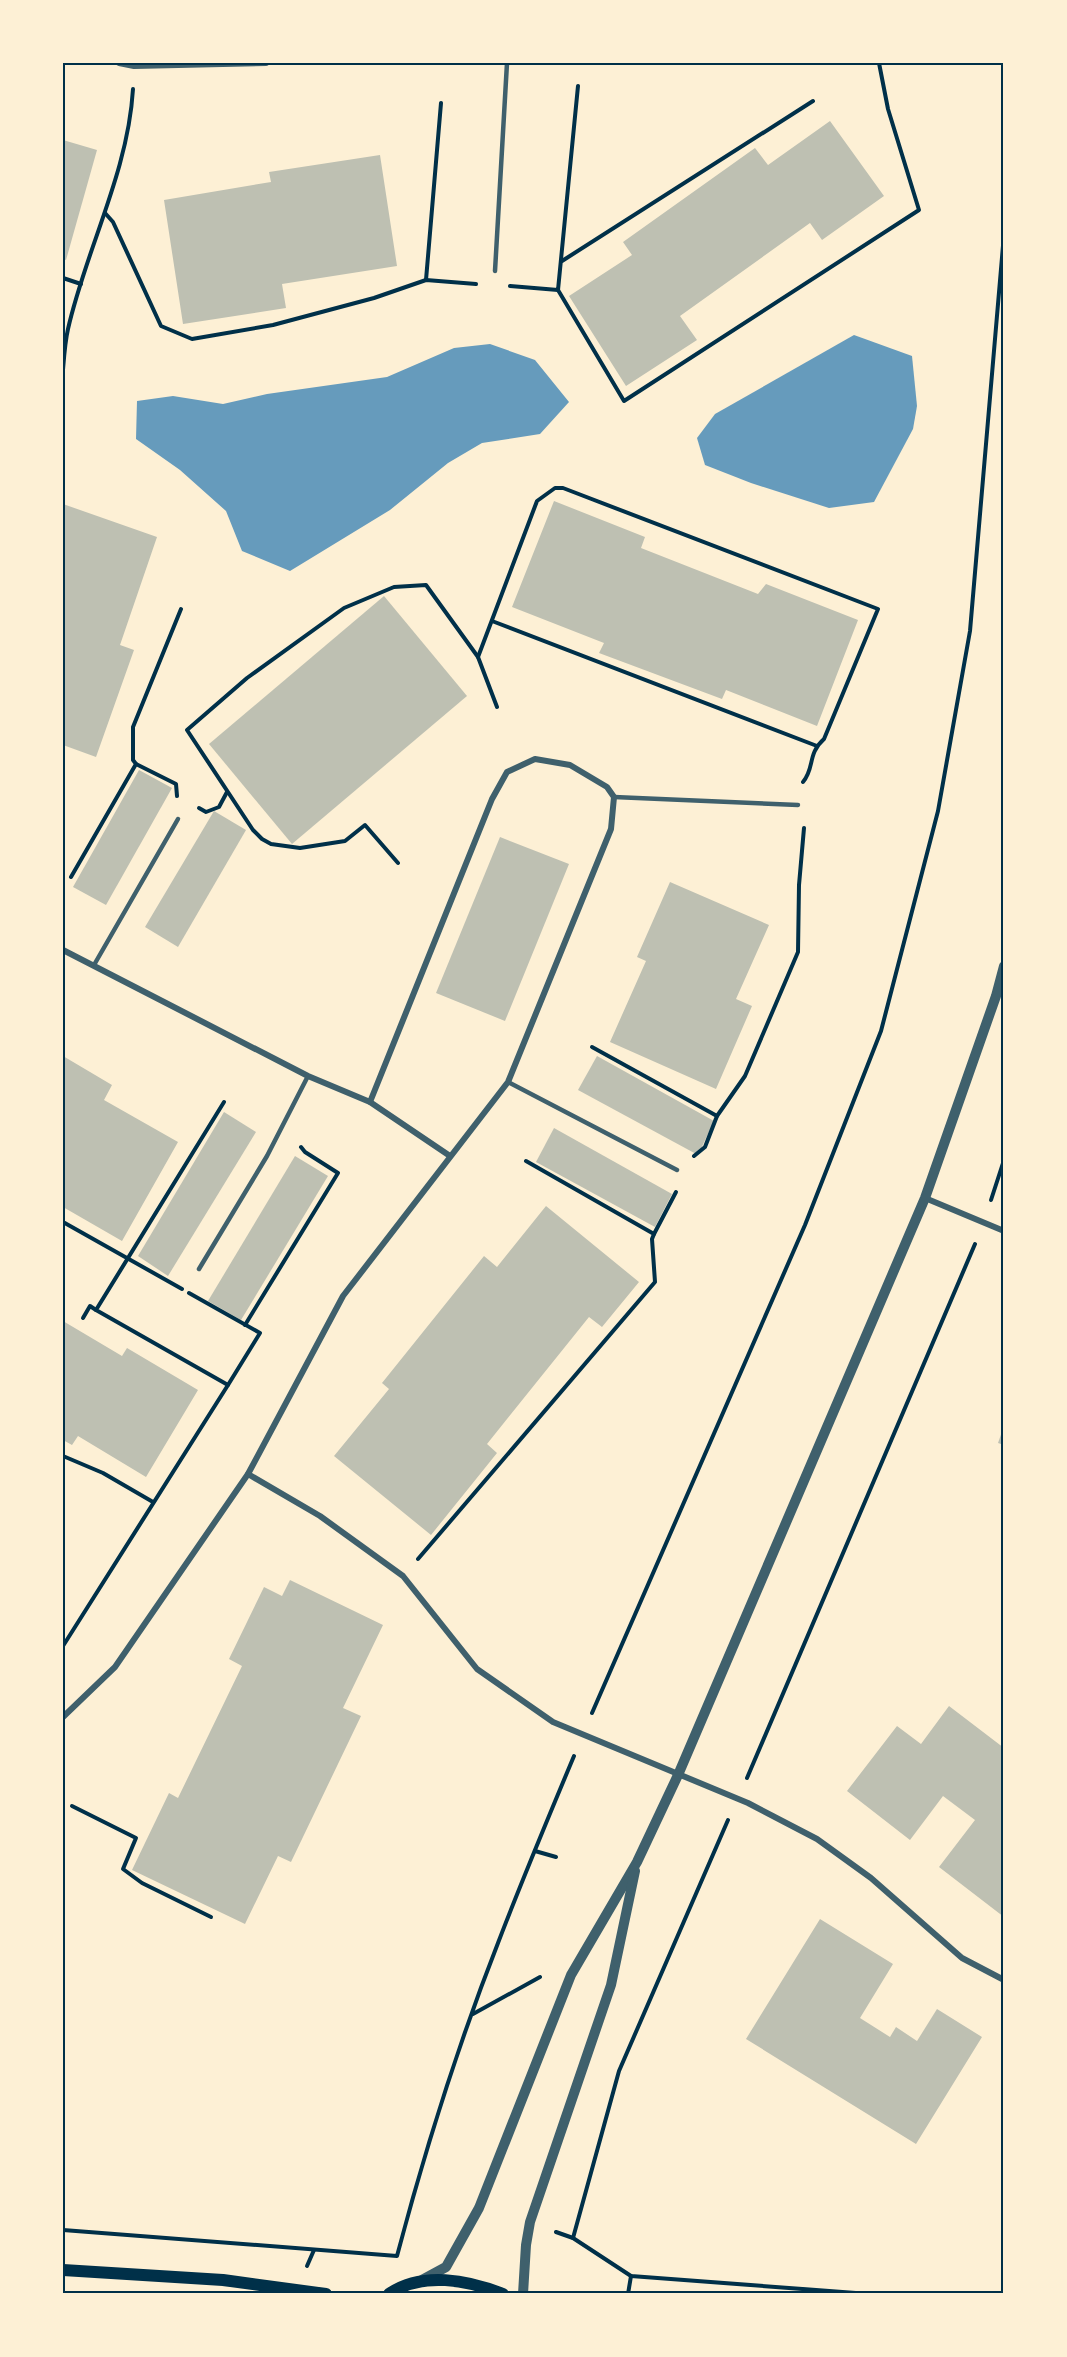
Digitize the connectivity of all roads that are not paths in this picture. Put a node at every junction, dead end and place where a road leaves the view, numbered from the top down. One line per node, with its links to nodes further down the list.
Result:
1 (119, 63): 2 (street)
2 (266, 63)
3 (507, 63): 4 (lane)
4 (495, 271)
5 (614, 797): 6 (lane); 12 (street); 13 (street)
6 (798, 805)
7 (178, 819): 9 (lane)
8 (63, 950): 9 (street)
9 (94, 965): 11 (street)
10 (1004, 966): 16 (street)
11 (308, 1076): 13 (street); 18 (lane)
12 (508, 1082): 14 (street); 15 (lane)
13 (370, 1102): 14 (street)
14 (450, 1156): 19 (street)
15 (677, 1170)
16 (925, 1198): 17 (street); 21 (street)
17 (1004, 1231)
18 (199, 1269)
19 (248, 1474): 20 (street); 21 (street)
20 (63, 1717)
21 (678, 1775): 22 (street); 23 (street)
22 (637, 1862): 25 (street); 29 (street)
23 (1004, 1980)
24 (63, 2270): 26 (main road)
25 (418, 2282): 27 (main road); 28 (main road)
26 (326, 2294)
27 (389, 2294)
28 (502, 2294)
29 (523, 2294)

